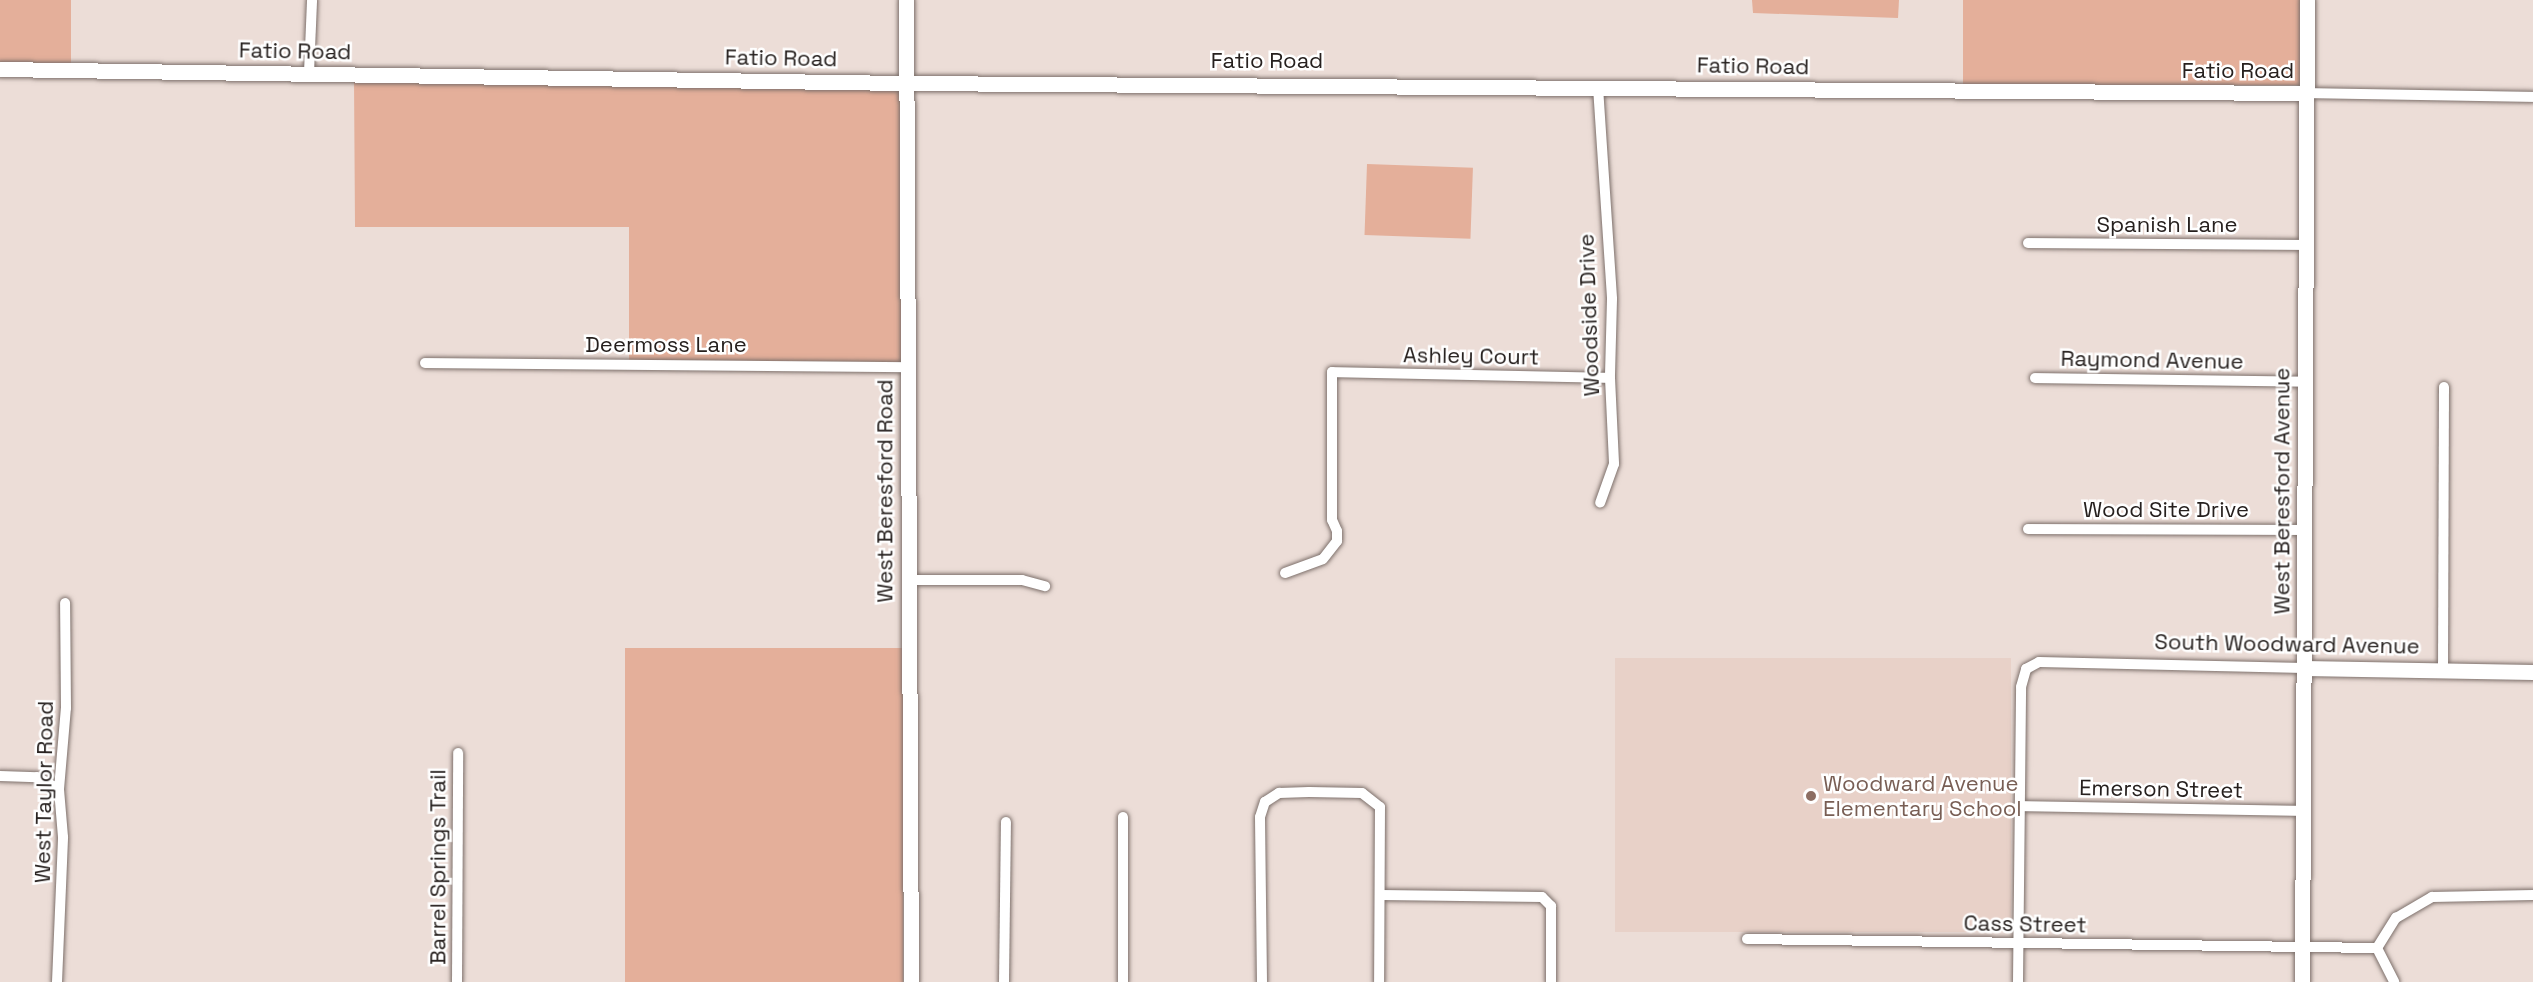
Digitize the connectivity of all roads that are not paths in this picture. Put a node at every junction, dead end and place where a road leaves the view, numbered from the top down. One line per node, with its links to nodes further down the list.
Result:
1 (312, 0): 5 (street)
2 (906, 0): 6 (street, West Beresford Road)
3 (2307, 0): 8 (street, West Beresford Avenue)
4 (0, 69): 5 (street, Fatio Road)
5 (309, 73): 6 (street, Fatio Road)
6 (906, 82): 7 (street, Fatio Road); 13 (street, West Beresford Road)
7 (1598, 87): 8 (street, Fatio Road); 14 (street, Woodside Drive)
8 (2307, 93): 9 (street, Fatio Road); 11 (street, West Beresford Avenue)
9 (2533, 98)
10 (2028, 243): 11 (street, Spanish Lane)
11 (2306, 245): 16 (street, West Beresford Avenue)
12 (425, 363): 13 (street, Deermoss Lane)
13 (907, 367): 22 (street, West Beresford Road)
14 (1610, 378): 18 (street, Woodside Drive); 21 (street, Ashley Court)
15 (2035, 378): 16 (street, Raymond Avenue)
16 (2305, 382): 20 (street, West Beresford Avenue)
17 (2444, 387): 26 (street)
18 (1599, 503)
19 (2028, 529): 20 (street, Wood Site Drive)
20 (2304, 530): 25 (street, West Beresford Avenue)
21 (1285, 573)
22 (908, 580): 23 (street); 43 (street, West Beresford Road)
23 (1045, 586)
24 (65, 603): 30 (street, West Taylor Road)
25 (2304, 668): 26 (street, South Woodward Avenue); 31 (street, South Woodward Avenue); 32 (street, West Beresford Avenue)
26 (2442, 671): 27 (street, South Woodward Avenue)
27 (2533, 672)
28 (458, 753): 42 (street, Barrel Springs Trail)
29 (0, 776): 30 (street)
30 (59, 789): 41 (street, West Taylor Road)
31 (2019, 806): 32 (street, Emerson Street); 38 (street)
32 (2303, 811): 39 (street, West Beresford Avenue)
33 (1123, 817): 45 (street)
34 (1006, 822): 44 (street)
35 (1381, 895): 46 (street); 47 (street); 48 (street)
36 (2533, 895): 40 (street)
37 (1747, 939): 38 (street, Cass Street)
38 (2018, 944): 39 (street, Cass Street); 49 (street)
39 (2302, 948): 40 (street, Cass Street); 50 (street, West Beresford Avenue)
40 (2377, 948): 51 (street)
41 (57, 982)
42 (457, 982)
43 (911, 982)
44 (1004, 982)
45 (1123, 982)
46 (1262, 982)
47 (1379, 982)
48 (1551, 982)
49 (2018, 982)
50 (2302, 982)
51 (2394, 982)

